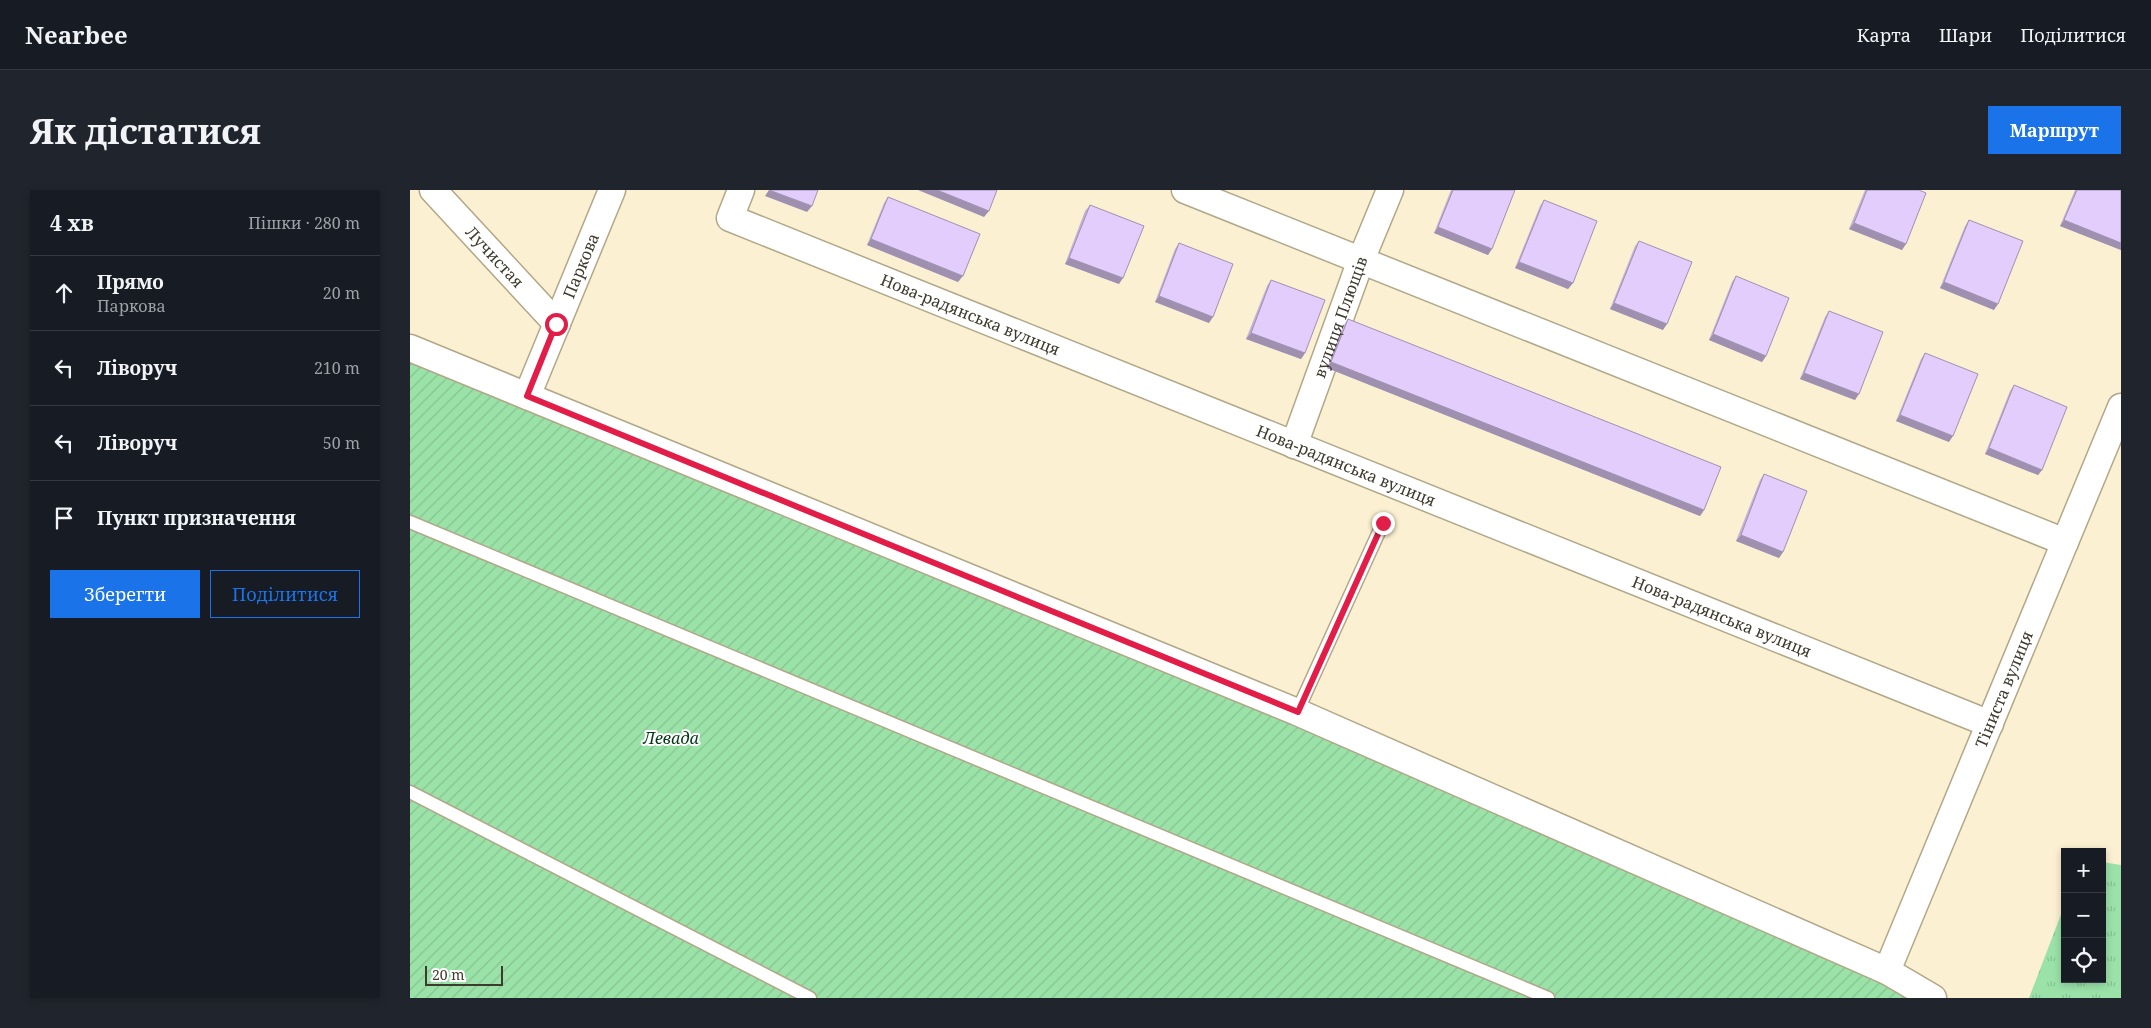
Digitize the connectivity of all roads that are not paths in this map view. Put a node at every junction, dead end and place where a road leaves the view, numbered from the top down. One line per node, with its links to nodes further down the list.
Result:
1 (434, 190): 7 (street, Лучистая)
2 (612, 190): 7 (street, Паркова)
3 (741, 190): 11 (street, Нова-радянська вулиця)
4 (1185, 190): 6 (street)
5 (1390, 190): 6 (street, вулиця Плющів)
6 (1361, 260): 11 (street, вулиця Плющів); 14 (street)
7 (556, 324): 9 (street, Паркова)
8 (410, 348): 9 (street)
9 (527, 396): 15 (street)
10 (2121, 407): 14 (street, Тіниста вулиця)
11 (1294, 445): 16 (street, Нова-радянська вулиця)
12 (410, 522): 20 (lane)
13 (1383, 523): 15 (lane)
14 (2065, 542): 16 (street, Тіниста вулиця)
15 (1298, 712): 18 (street)
16 (1990, 724): 18 (street, Тіниста вулиця)
17 (410, 792): 19 (lane)
18 (1887, 971): 21 (street)
19 (810, 998)
20 (1548, 998)
21 (1933, 998)

